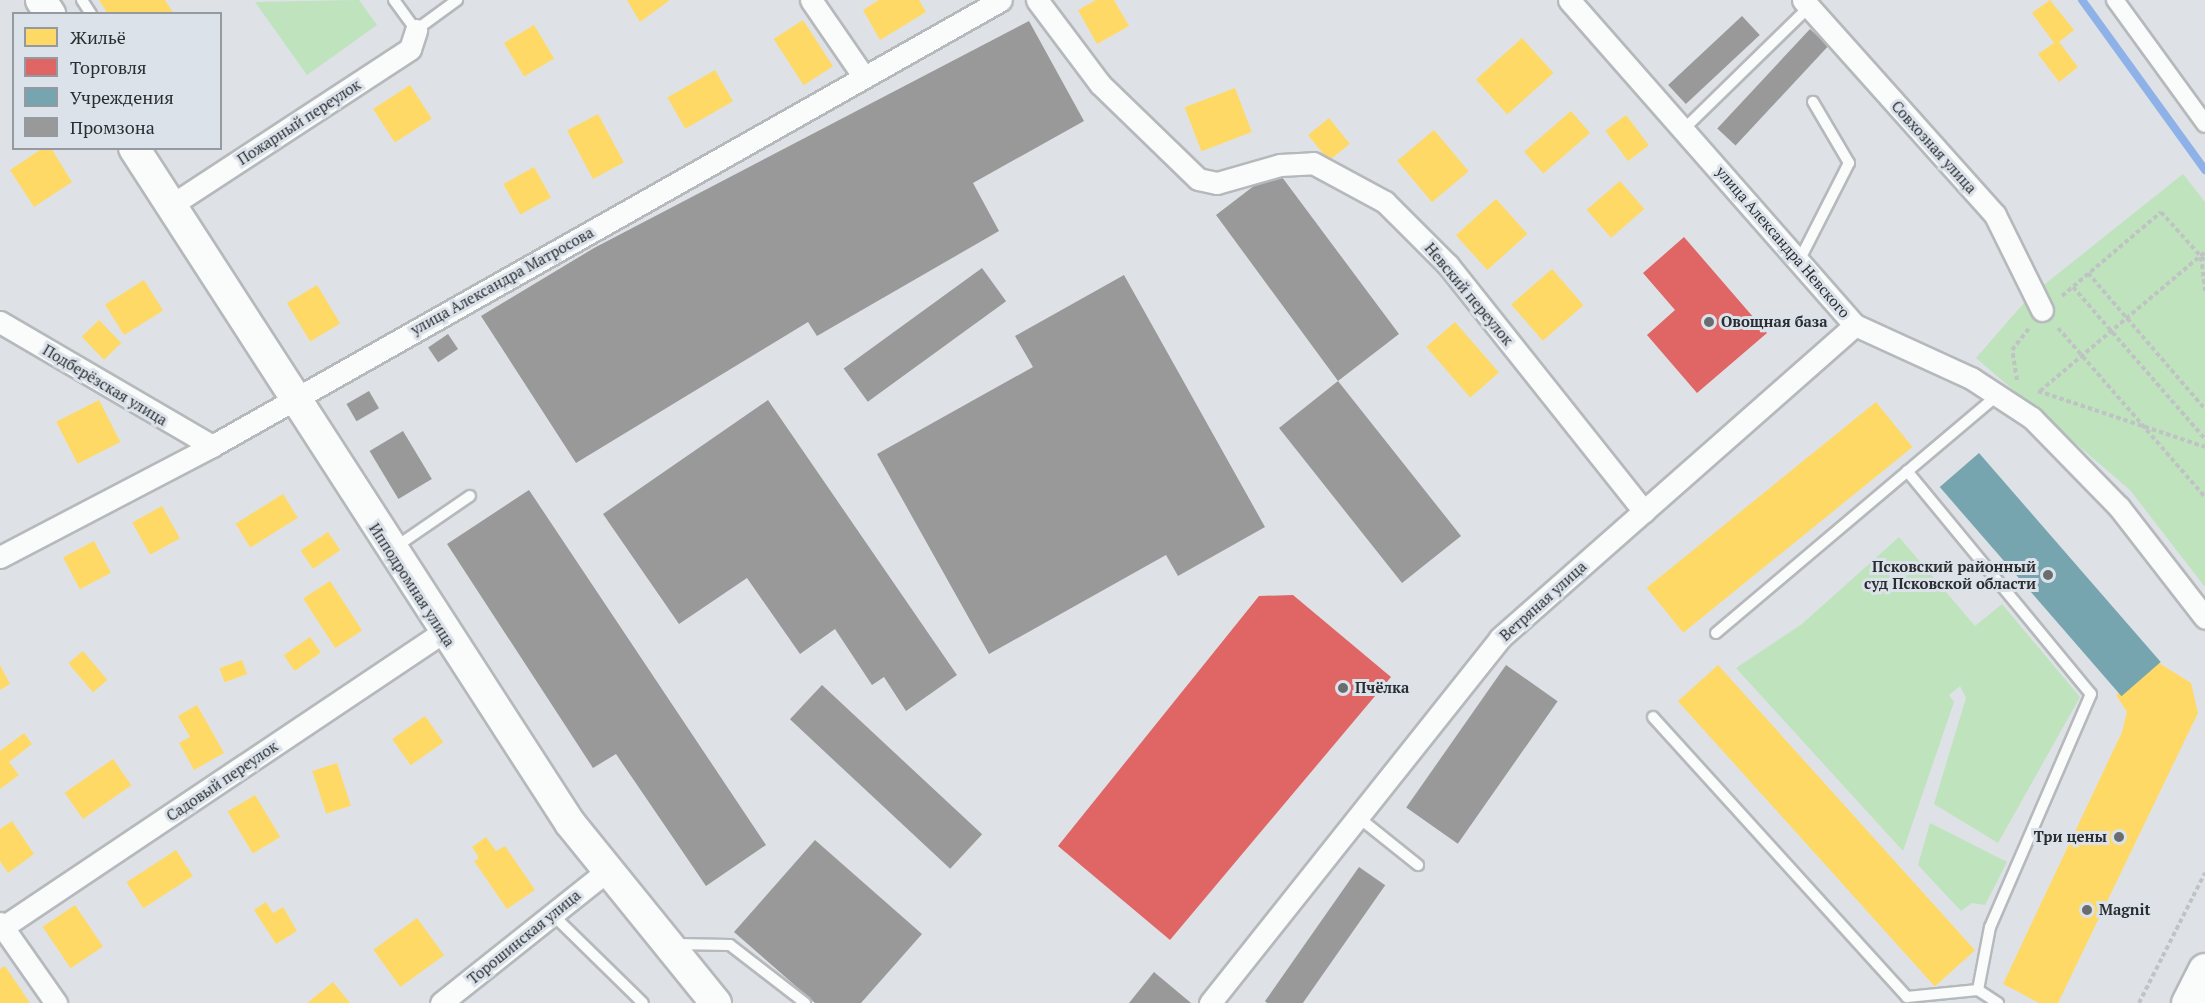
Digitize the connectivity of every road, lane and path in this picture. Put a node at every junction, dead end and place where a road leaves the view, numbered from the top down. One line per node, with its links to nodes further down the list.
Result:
1 (394, 0): 9 (lane)
2 (457, 0): 9 (lane)
3 (811, 0): 10 (street)
4 (1000, 0): 10 (street, улица Александра Матросова)
5 (1037, 0): 40 (street, Невский переулок)
6 (1569, 0): 13 (street, улица Александра Невского)
7 (2115, 0): 12 (street)
8 (1806, 4): 13 (lane); 22 (street, Совхозная улица)
9 (416, 30): 15 (street, Пожарный переулок)
10 (864, 77): 31 (street, улица Александра Матросова)
11 (1813, 102): 17 (lane)
12 (2205, 124)
13 (1685, 128): 17 (street, улица Александра Невского)
14 (135, 150): 15 (main road, Ипподромная улица)
15 (170, 206): 31 (main road, Ипподромная улица)
16 (2203, 254): 18 (path); 19 (path); 21 (path); 23 (path)
17 (1799, 261): 25 (street, улица Александра Невского)
18 (2205, 261)
19 (2088, 273): 20 (path); 23 (path)
20 (2073, 287): 22 (path); 26 (path)
21 (2205, 292)
22 (2042, 310): 27 (path); 28 (path)
23 (2127, 318): 26 (path); 32 (path)
24 (0, 322): 35 (street, Подберёзская улица)
25 (1855, 326): 30 (street, улица Александра Невского); 40 (street, Ветряная улица)
26 (2111, 331): 27 (path); 34 (path)
27 (2082, 356): 29 (path); 33 (path)
28 (2018, 384): 29 (path); 30 (path)
29 (2040, 391): 33 (path)
30 (1998, 396): 37 (lane); 43 (street, улица Александра Невского)
31 (294, 398): 35 (street, улица Александра Матросова); 41 (main road, Ипподромная улица)
32 (2205, 409)
33 (2143, 426): 36 (path); 39 (path)
34 (2205, 439)
35 (212, 446): 42 (street, улица Александра Матросова)
36 (2205, 447)
37 (1907, 471): 45 (lane); 55 (lane)
38 (470, 495): 41 (lane)
39 (2205, 497)
40 (1644, 511): 47 (street, Ветряная улица)
41 (390, 551): 44 (main road, Ипподромная улица)
42 (0, 557)
43 (2205, 618)
44 (443, 633): 49 (main road, Ипподромная улица); 52 (street, Садовый переулок)
45 (1716, 633)
46 (1653, 717): 56 (lane)
47 (1358, 817): 48 (lane); 62 (street, Ветряная улица)
48 (1418, 865)
49 (607, 871): 51 (street, Торошинская улица); 53 (main road, Ипподромная улица)
50 (2205, 873): 64 (path)
51 (552, 914): 58 (street, Торошинская улица); 59 (lane)
52 (1, 926): 57 (street)
53 (664, 943): 60 (main road, Ипподромная улица); 61 (lane)
54 (2205, 970): 65 (main road)
55 (1978, 990): 56 (lane); 63 (lane)
56 (1907, 1000)
57 (56, 1003)
58 (441, 1003)
59 (643, 1003)
60 (716, 1003)
61 (805, 1003)
62 (1210, 1003)
63 (1998, 1003)
64 (2139, 1003)
65 (2188, 1003)

